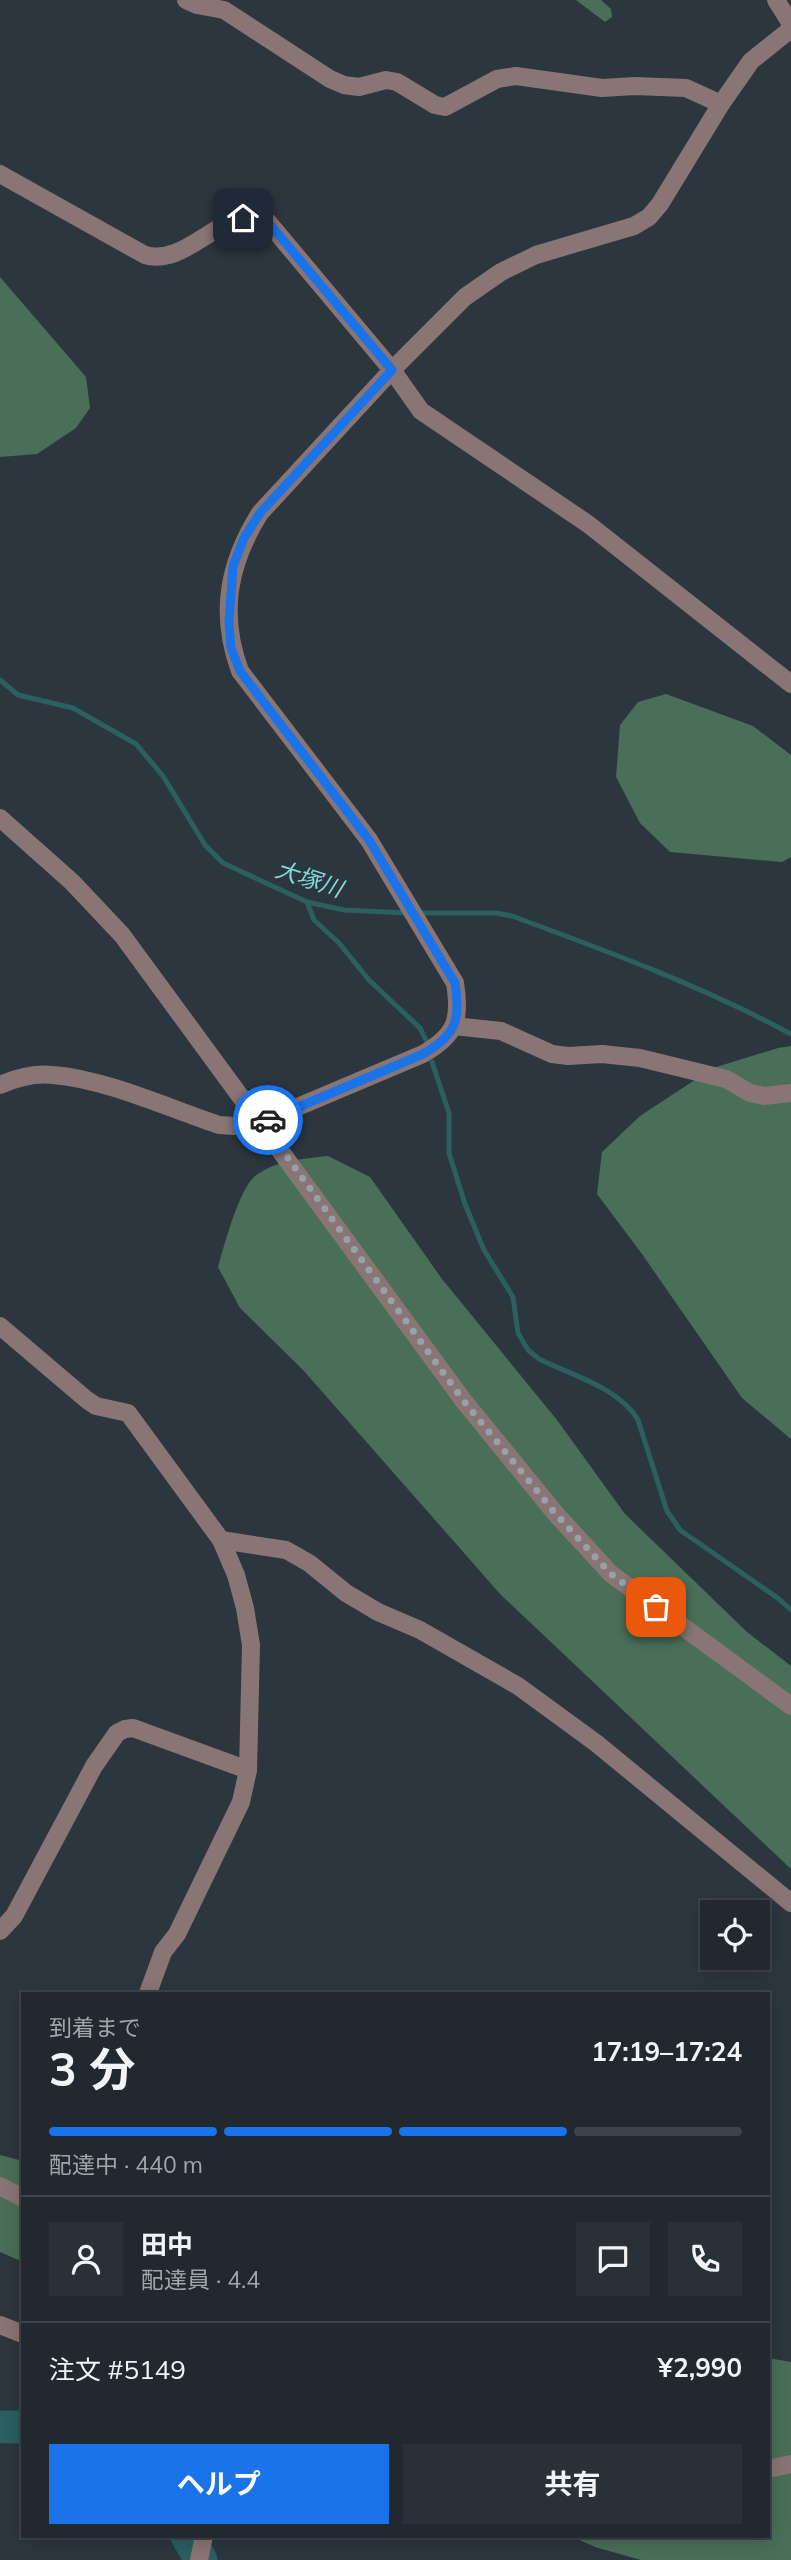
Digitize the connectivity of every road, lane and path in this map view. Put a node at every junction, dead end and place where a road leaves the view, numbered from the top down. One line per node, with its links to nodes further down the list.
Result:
1 (186, 0): 4 (street)
2 (776, 0): 3 (street)
3 (791, 27): 4 (street)
4 (721, 104): 6 (street)
5 (0, 174): 6 (street)
6 (392, 370): 7 (street); 9 (street)
7 (791, 684)
8 (0, 818): 12 (street)
9 (454, 1026): 11 (street); 12 (street)
10 (0, 1085): 12 (street)
11 (791, 1093)
12 (262, 1122): 15 (street)
13 (0, 1326): 14 (street)
14 (221, 1540): 16 (street); 17 (street)
15 (791, 1706)
16 (248, 1770): 18 (street); 19 (street)
17 (791, 1903)
18 (0, 1931)
19 (148, 1992)
20 (0, 2186): 21 (street)
21 (21, 2197)
22 (0, 2325): 23 (street)
23 (21, 2333)
24 (791, 2464): 25 (street)
25 (770, 2469)
26 (204, 2538): 27 (street)
27 (199, 2560)

